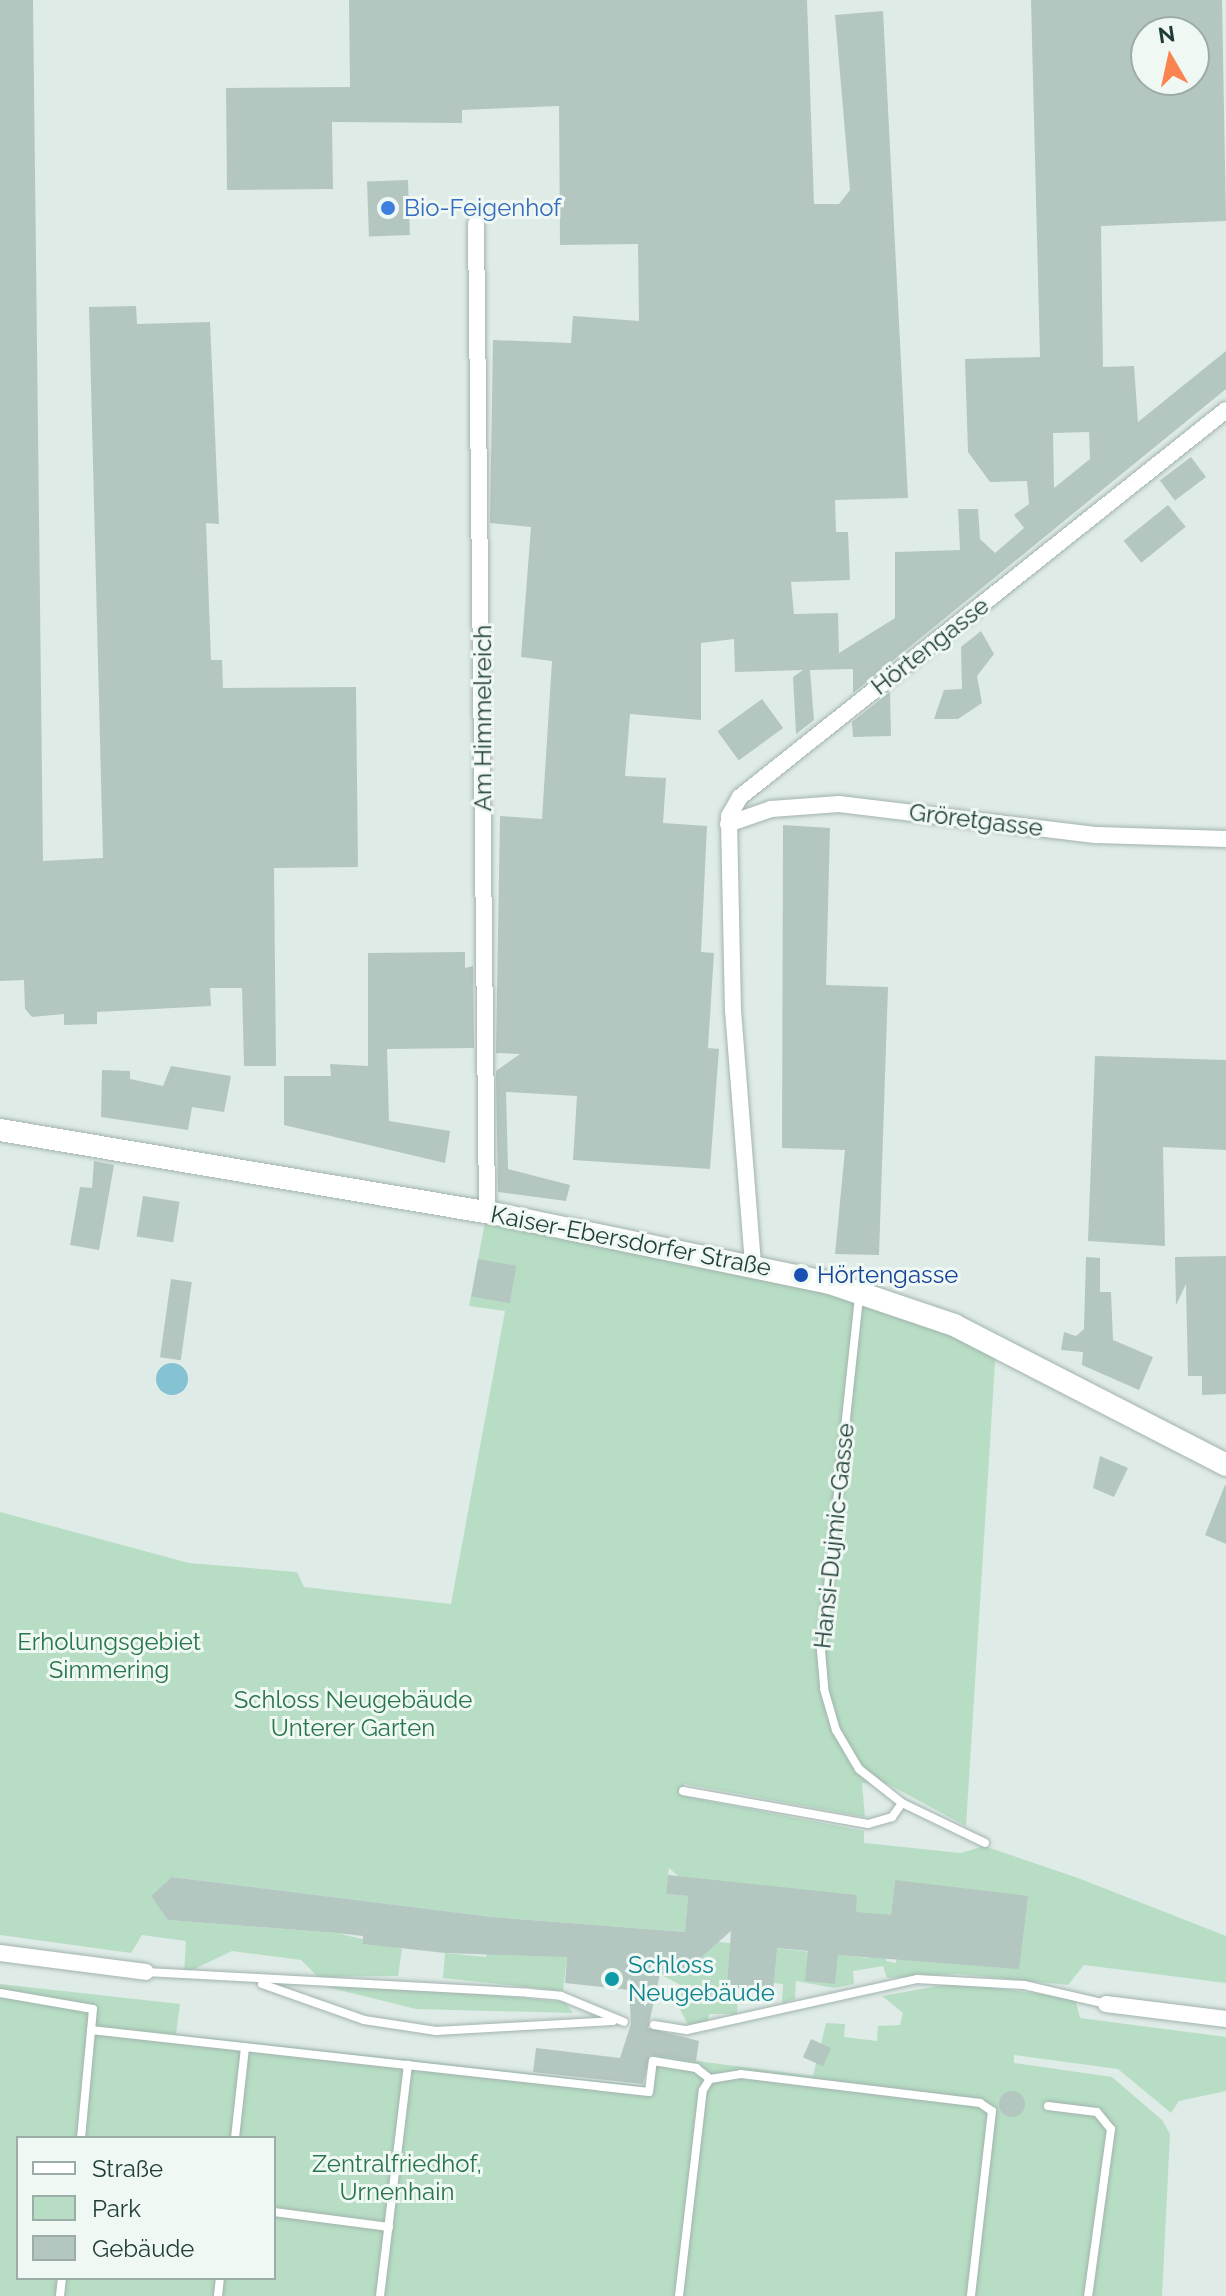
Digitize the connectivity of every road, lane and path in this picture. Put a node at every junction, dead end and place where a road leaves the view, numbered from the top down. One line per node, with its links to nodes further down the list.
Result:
1 (476, 224): 6 (street, Am Himmelreich)
2 (1226, 410): 3 (street, Hörtengasse)
3 (728, 824): 4 (street, Gröretgasse); 7 (street)
4 (1226, 839)
5 (0, 1130): 6 (main road, Kaiser-Ebersdorfer Straße)
6 (487, 1212): 7 (main road, Kaiser-Ebersdorfer Straße)
7 (753, 1264): 8 (main road, Kaiser-Ebersdorfer Straße)
8 (860, 1292): 9 (main road, Kaiser-Ebersdorfer Straße); 11 (lane, Hansi-Dujmic-Gasse)
9 (1226, 1465)
10 (683, 1791): 11 (lane)
11 (902, 1803): 12 (lane, Hansi-Dujmic-Gasse)
12 (985, 1843)
13 (0, 1953): 14 (street)
14 (146, 1972): 15 (lane)
15 (254, 1981): 19 (lane); 19 (lane)
16 (0, 1993): 22 (lane)
17 (1106, 2004): 18 (street); 21 (lane)
18 (1226, 2019)
19 (614, 2021): 20 (lane)
20 (624, 2022)
21 (654, 2025)
22 (91, 2030): 23 (lane); 27 (lane)
23 (245, 2048): 24 (lane); 28 (lane)
24 (408, 2065): 25 (lane); 30 (lane)
25 (710, 2079): 32 (lane); 33 (lane)
26 (1048, 2106): 34 (lane)
27 (81, 2136)
28 (235, 2136)
29 (276, 2212): 30 (lane)
30 (389, 2227): 31 (lane)
31 (380, 2296)
32 (679, 2296)
33 (971, 2296)
34 (1088, 2296)

